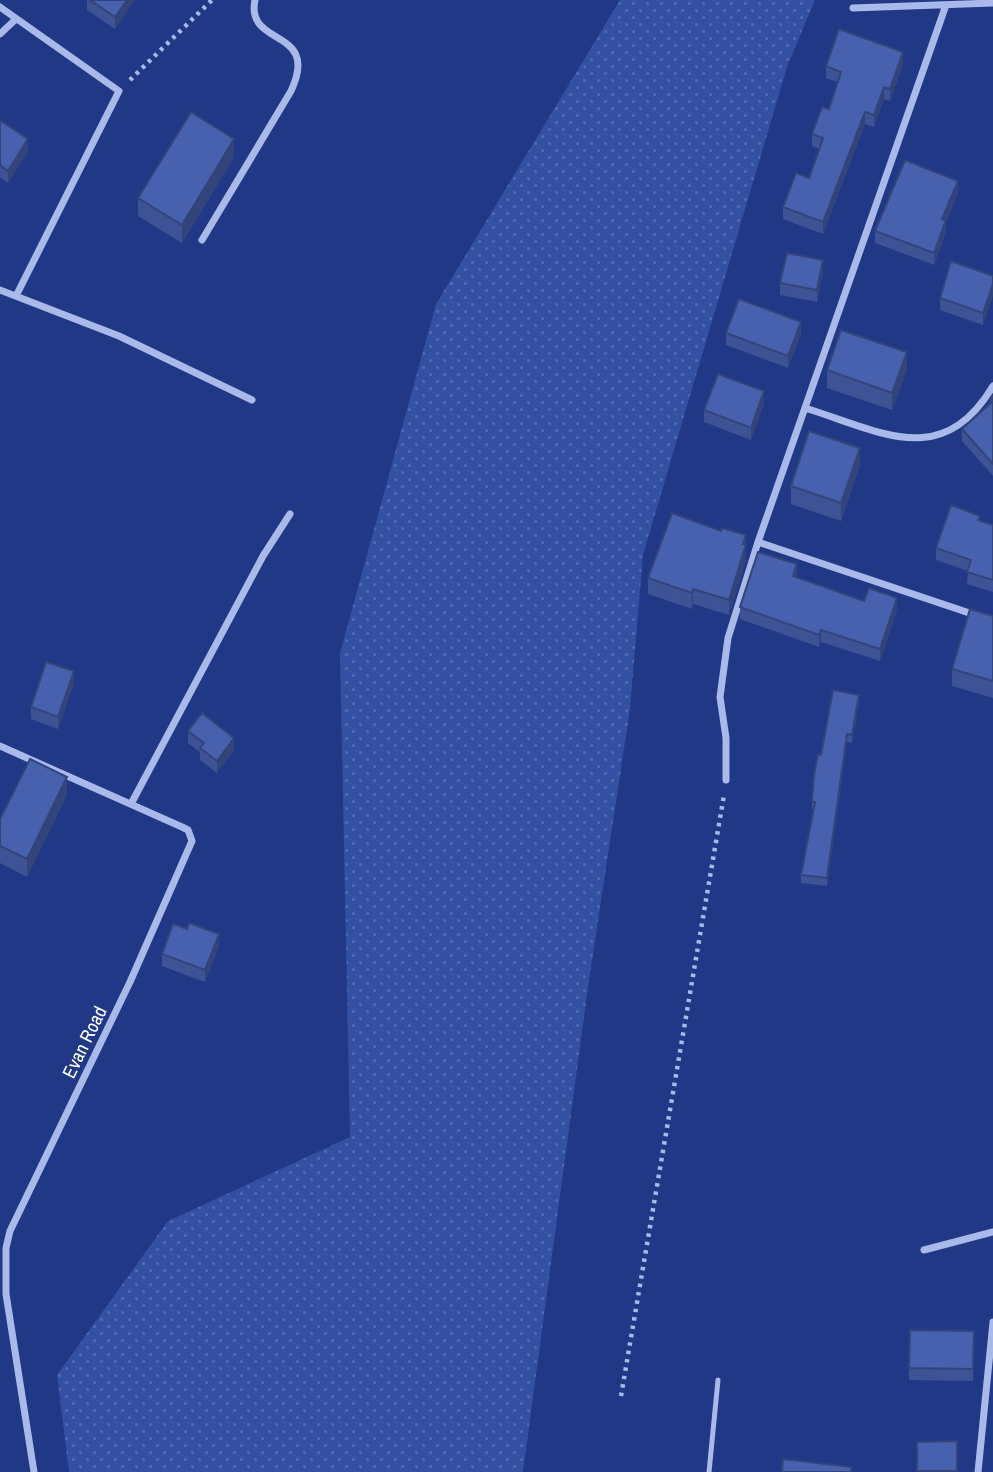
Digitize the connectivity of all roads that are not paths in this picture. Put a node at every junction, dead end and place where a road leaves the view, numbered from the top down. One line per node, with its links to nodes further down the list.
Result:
1 (255, 0): 8 (street)
2 (993, 4): 3 (street)
3 (946, 5): 5 (street); 13 (street)
4 (0, 7): 6 (street)
5 (853, 8)
6 (16, 19): 7 (street); 10 (street)
7 (0, 34)
8 (202, 240)
9 (0, 290): 10 (street)
10 (16, 296): 12 (street)
11 (993, 386): 13 (street)
12 (252, 400)
13 (804, 408): 15 (street)
14 (290, 514): 19 (street)
15 (758, 542): 16 (street); 18 (street)
16 (993, 621)
17 (0, 746): 19 (street, Evan Road)
18 (726, 780)
19 (131, 804): 24 (street, Evan Road)
20 (993, 1232): 21 (street)
21 (924, 1250)
22 (993, 1322): 26 (street)
23 (718, 1380): 25 (lane)
24 (34, 1472)
25 (709, 1472)
26 (978, 1472)

